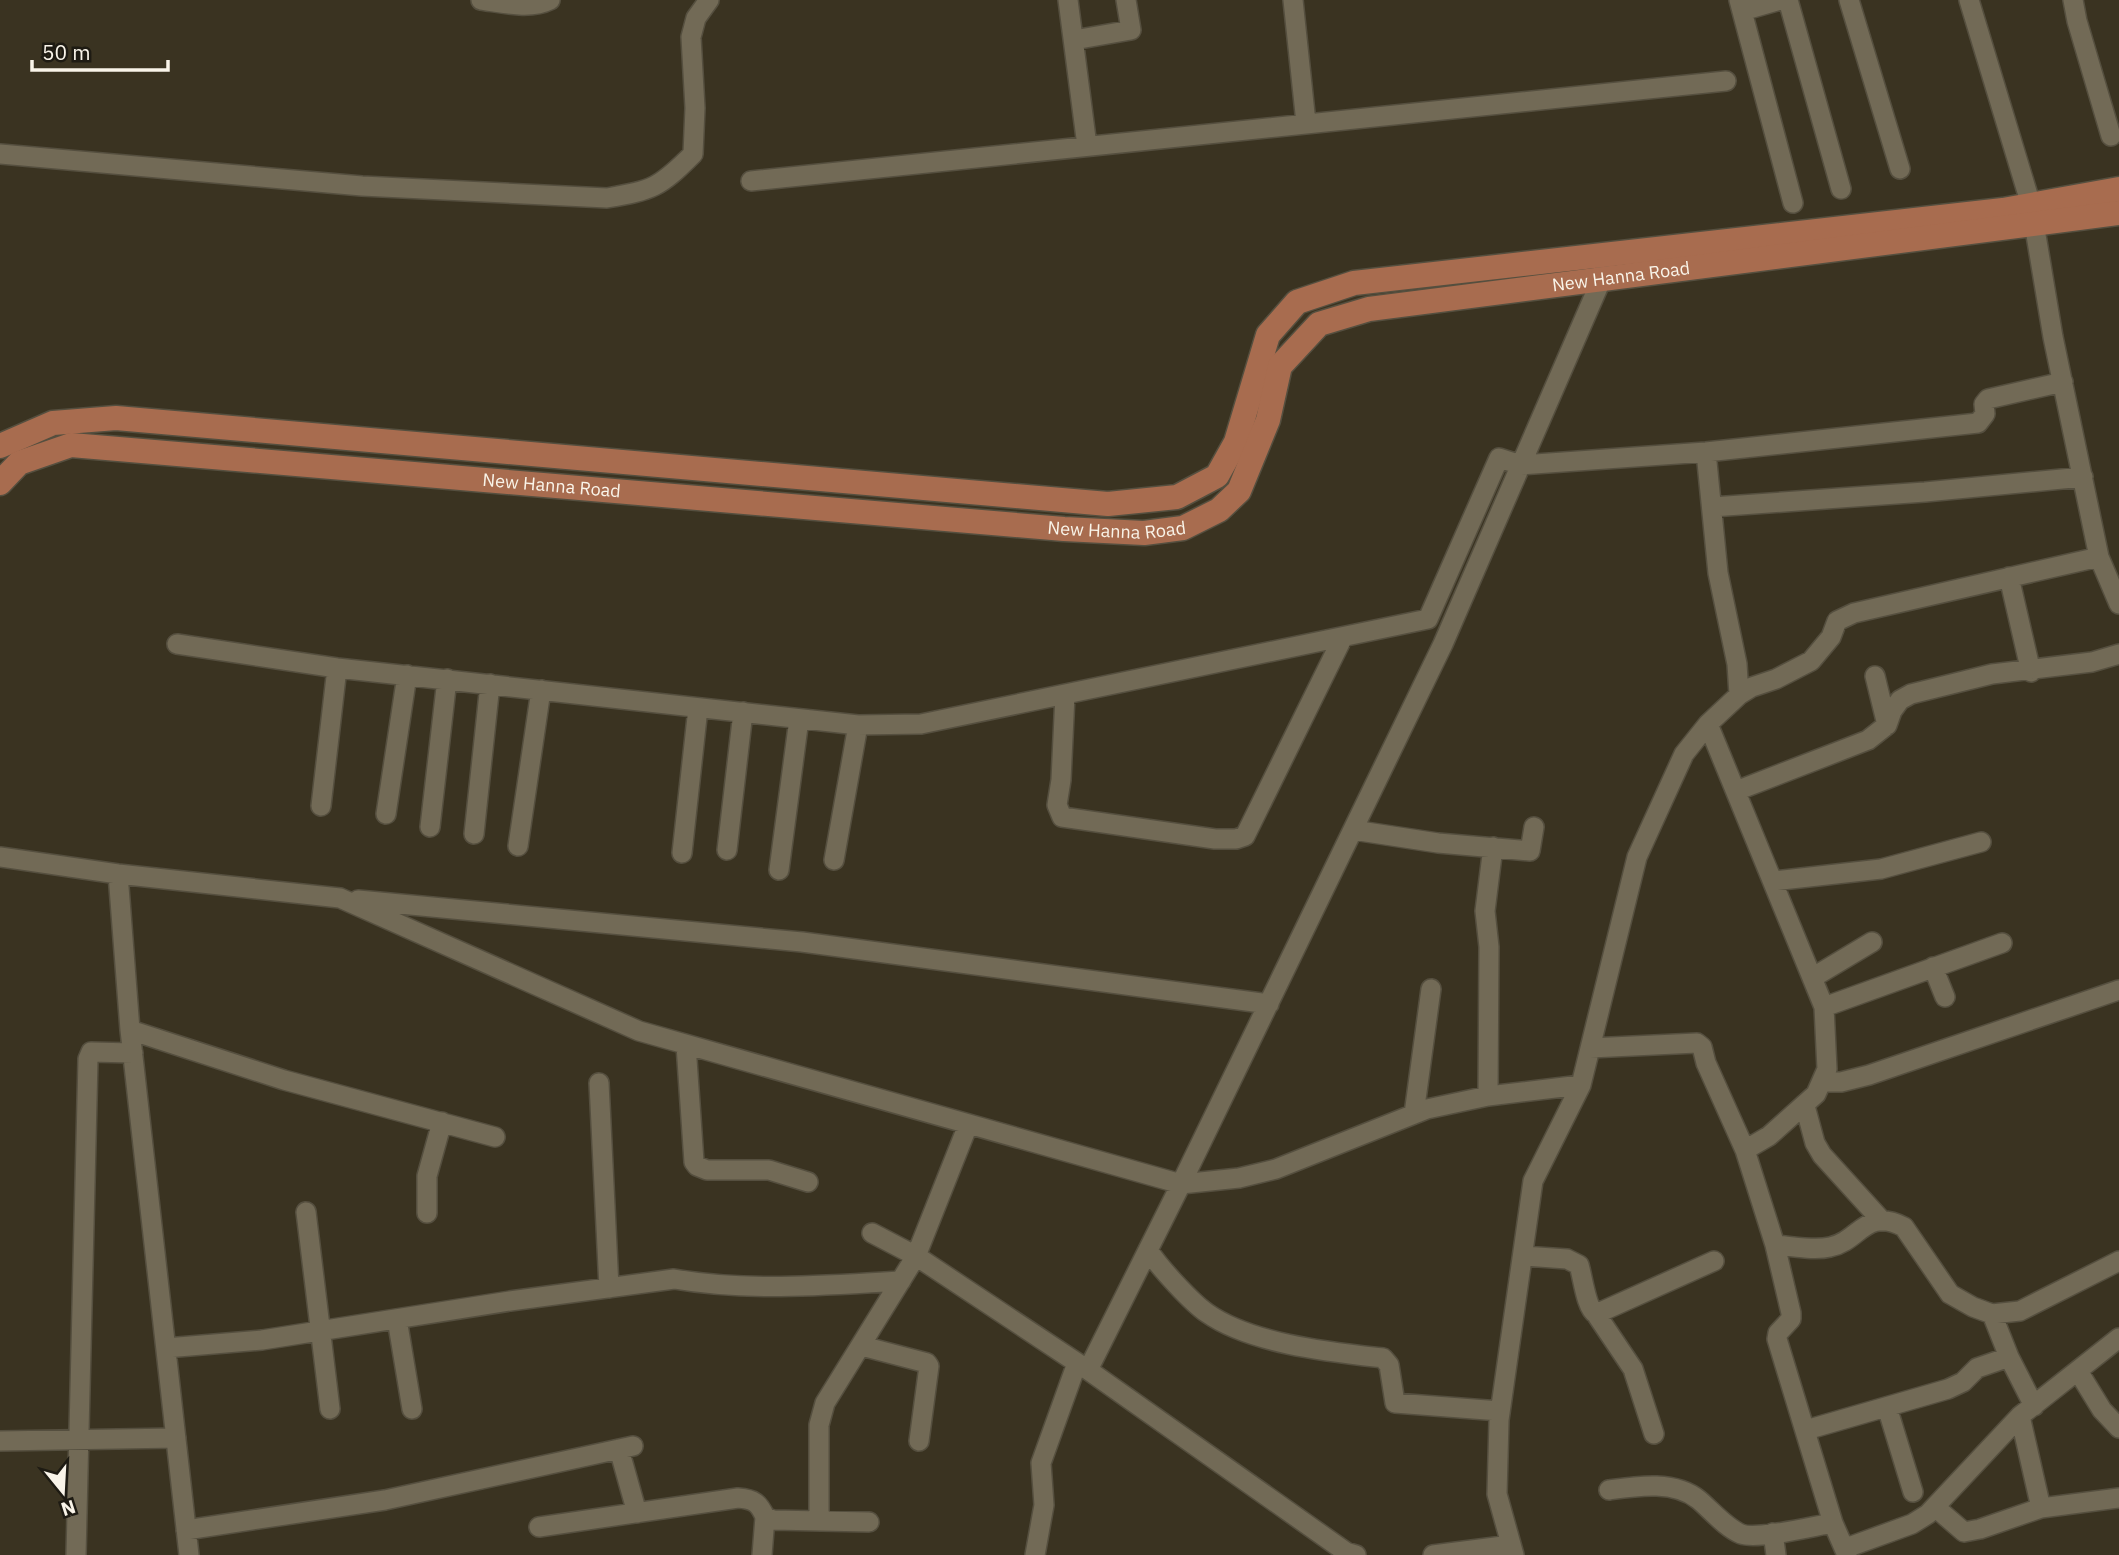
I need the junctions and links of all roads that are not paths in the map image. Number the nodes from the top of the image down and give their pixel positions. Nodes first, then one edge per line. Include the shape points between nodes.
1 (481, 0) edge
2 (550, 0) edge
3 (709, 0) edge
4 (1069, 0) edge
5 (1293, 0) edge
6 (1780, 0) edge
7 (1788, 0) edge
8 (1849, 0) edge
9 (1969, 0) edge
10 (2073, 0) edge
11 (1131, 1) edge
12 (1741, 5) edge
13 (695, 9) edge
14 (1074, 40) junction
15 (1726, 80) dead end
16 (1306, 123) junction
17 (2111, 136) dead end
18 (1087, 146) junction
19 (0, 154) edge
20 (1900, 169) dead end
21 (751, 181) dead end
22 (1840, 189) dead end
23 (2119, 189) edge
24 (1793, 203) dead end
25 (2119, 213) edge
26 (2033, 214) junction
27 (1611, 254) junction
28 (1603, 279) junction
29 (2063, 382) junction
30 (0, 446) edge
31 (1706, 452) junction
32 (1521, 465) junction
33 (2082, 477) junction
34 (0, 483) edge
35 (1712, 507) junction
36 (2099, 558) junction
37 (2009, 577) junction
38 (2119, 604) edge
39 (1343, 637) junction
40 (177, 644) dead end
41 (2119, 654) edge
42 (337, 668) junction
43 (2031, 671) junction
44 (407, 674) junction
45 (1875, 676) dead end
46 (447, 679) junction
47 (490, 684) junction
48 (541, 690) junction
49 (1065, 695) junction
50 (1739, 695) junction
51 (698, 708) junction
52 (743, 712) junction
53 (799, 719) junction
54 (1708, 724) junction
55 (1887, 724) junction
56 (858, 725) junction
57 (1736, 791) junction
58 (321, 806) dead end
59 (386, 814) dead end
60 (430, 827) dead end
61 (1534, 827) dead end
62 (1353, 830) junction
63 (474, 834) dead end
64 (1981, 842) dead end
65 (518, 846) dead end
66 (1493, 847) junction
67 (727, 850) dead end
68 (682, 853) dead end
69 (0, 857) edge
70 (834, 860) dead end
71 (779, 870) dead end
72 (118, 874) junction
73 (1773, 881) junction
74 (340, 898) junction
75 (1872, 942) dead end
76 (2002, 943) dead end
77 (1933, 967) junction
78 (1812, 978) junction
79 (1431, 989) dead end
80 (2119, 990) edge
81 (1945, 997) dead end
82 (1269, 1004) junction
83 (1824, 1007) junction
84 (130, 1030) junction
85 (686, 1045) junction
86 (1590, 1048) junction
87 (133, 1053) junction
88 (1822, 1082) junction
89 (599, 1083) dead end
90 (1581, 1086) junction
91 (1488, 1096) junction
92 (1805, 1105) junction
93 (1414, 1114) junction
94 (442, 1122) junction
95 (968, 1125) junction
96 (495, 1137) dead end
97 (1745, 1150) junction
98 (808, 1182) dead end
99 (1181, 1184) junction
100 (306, 1212) dead end
101 (427, 1213) dead end
102 (1882, 1222) junction
103 (872, 1233) dead end
104 (1775, 1245) junction
105 (1148, 1250) junction
106 (916, 1256) junction
107 (1523, 1256) junction
108 (1714, 1261) dead end
109 (2119, 1261) edge
110 (901, 1281) junction
111 (609, 1288) junction
112 (1596, 1314) junction
113 (1992, 1314) junction
114 (397, 1319) junction
115 (320, 1331) junction
116 (2119, 1338) edge
117 (862, 1346) junction
118 (166, 1348) junction
119 (2009, 1357) junction
120 (1082, 1367) junction
121 (2078, 1371) junction
122 (1887, 1407) junction
123 (330, 1409) dead end
124 (412, 1409) dead end
125 (1500, 1411) junction
126 (2027, 1411) junction
127 (2119, 1428) edge
128 (1806, 1430) junction
129 (1654, 1434) dead end
130 (176, 1438) junction
131 (78, 1440) junction
132 (0, 1441) edge
133 (919, 1441) dead end
134 (1609, 1490) dead end
135 (1913, 1492) dead end
136 (2119, 1498) edge
137 (1935, 1507) junction
138 (2041, 1508) junction
139 (637, 1513) junction
140 (765, 1517) junction
141 (819, 1521) junction
142 (869, 1522) dead end
143 (1833, 1523) junction
144 (539, 1527) dead end
145 (186, 1530) junction
146 (1773, 1533) junction
147 (1512, 1550) edge
148 (1847, 1551) edge
149 (76, 1555) edge
150 (189, 1555) edge
151 (762, 1555) edge
152 (1035, 1555) edge
153 (1356, 1555) edge
154 (1433, 1555) edge
155 (1776, 1555) edge

1 - 2 street via 518,5
3 - 13 street
4 - 14 street
5 - 16 street
6 - 12 street
7 - 22 street
8 - 20 street
9 - 26 street
10 - 17 street
11 - 14 street via 1131,30
12 - 24 street
13 - 19 street via 691,37 693,154 666,181 644,191 607,198 362,186
14 - 18 street
15 - 16 street
16 - 18 street
18 - 21 street
23 - 26 main road, New Hanna Road
25 - 26 main road, New Hanna Road
26 - 27 main road, New Hanna Road
26 - 28 main road, New Hanna Road
26 - 29 street
27 - 28 street
27 - 30 main road, New Hanna Road via 1354,283 1297,302 1268,335 1236,442 1217,476 1177,496 1108,504 116,418 53,423
28 - 32 street
28 - 34 main road, New Hanna Road via 1368,309 1319,324 1280,366 1268,420 1239,491 1219,510 1184,528 1144,533 1064,529 71,445 19,463
29 - 31 street via 1988,399 1978,423
29 - 33 street
31 - 32 street
31 - 35 street
32 - 39 street via 1499,458 1428,619
32 - 62 street via 1443,644
33 - 35 street
33 - 36 street
35 - 50 street
36 - 37 street
36 - 38 street
37 - 43 street
37 - 50 street via 1854,612 1837,621 1811,661
39 - 49 street
39 - 49 street via 1245,836 1236,839 1062,817 1057,805
40 - 42 street
41 - 43 street
42 - 44 street
42 - 58 street
43 - 55 street via 1992,674 1911,694 1900,700
44 - 46 street
44 - 59 street
45 - 55 street
46 - 47 street
46 - 60 street
47 - 48 street
47 - 63 street
48 - 51 street
48 - 65 street
49 - 56 street via 921,724
50 - 54 street
51 - 52 street
51 - 68 street
52 - 53 street
52 - 67 street
53 - 56 street
53 - 71 street
54 - 57 street
54 - 86 street via 1684,754 1637,857
55 - 57 street via 1868,740
56 - 70 street
57 - 73 street
61 - 66 street via 1530,851
62 - 66 street
62 - 82 street
64 - 73 street via 1881,869
66 - 91 street via 1485,911
69 - 72 street
72 - 74 street
72 - 84 street
73 - 78 street
74 - 82 street via 802,942
74 - 85 street via 639,1031
75 - 78 street
76 - 77 street
77 - 81 street
77 - 83 street
78 - 83 street
79 - 93 street
80 - 88 street via 1869,1075
82 - 99 street
83 - 88 street via 1827,1069
84 - 87 street
84 - 94 street via 284,1080
85 - 95 street
85 - 98 street via 697,1166 769,1170
86 - 90 street
86 - 97 street via 1697,1043
87 - 118 street
87 - 131 street via 91,1052 88,1059
88 - 92 street
89 - 111 street
90 - 91 street
90 - 107 street via 1533,1181
91 - 93 street
92 - 97 street
92 - 102 street via 1822,1155
93 - 99 street via 1276,1169
94 - 96 street
94 - 101 street via 427,1176
95 - 99 street
95 - 106 street
97 - 104 street
99 - 105 street
100 - 115 street
102 - 104 street via 1871,1222 1828,1248
102 - 113 street via 1894,1221 1904,1227 1950,1294
103 - 106 street
104 - 128 street via 1791,1313 1777,1339
105 - 120 street
105 - 125 street via 1205,1312 1232,1327 1316,1349 1383,1358 1389,1365 1395,1403
106 - 110 street
106 - 120 street
107 - 112 street via 1567,1259 1579,1265 1590,1311
107 - 125 street
108 - 112 street
109 - 113 street via 2020,1311
110 - 111 street via 783,1288 674,1279
110 - 117 street
111 - 114 street
112 - 129 street via 1633,1369
113 - 119 street
114 - 115 street
114 - 124 street
115 - 118 street
115 - 123 street
116 - 121 street
117 - 133 street via 929,1366
117 - 141 street via 825,1403 819,1424
118 - 130 street
119 - 122 street via 1977,1368 1964,1382 1948,1389
119 - 126 street
120 - 152 street via 1041,1463 1044,1505
120 - 153 street
121 - 126 street
121 - 127 street
122 - 128 street
122 - 135 street
125 - 147 street via 1497,1494
126 - 137 street
126 - 138 street
128 - 143 street
130 - 131 street
130 - 145 street
131 - 132 street
131 - 149 street
134 - 146 street via 1647,1485 1671,1489 1695,1497 1742,1534
136 - 138 street
137 - 138 street via 1964,1532
137 - 148 street via 1912,1524
139 - 140 street via 738,1498 759,1504
139 - 144 street
139 - 145 street via 626,1447 385,1500
140 - 141 street
140 - 151 street
141 - 142 street
143 - 146 street
143 - 148 street
145 - 150 street
146 - 155 street
147 - 154 street

